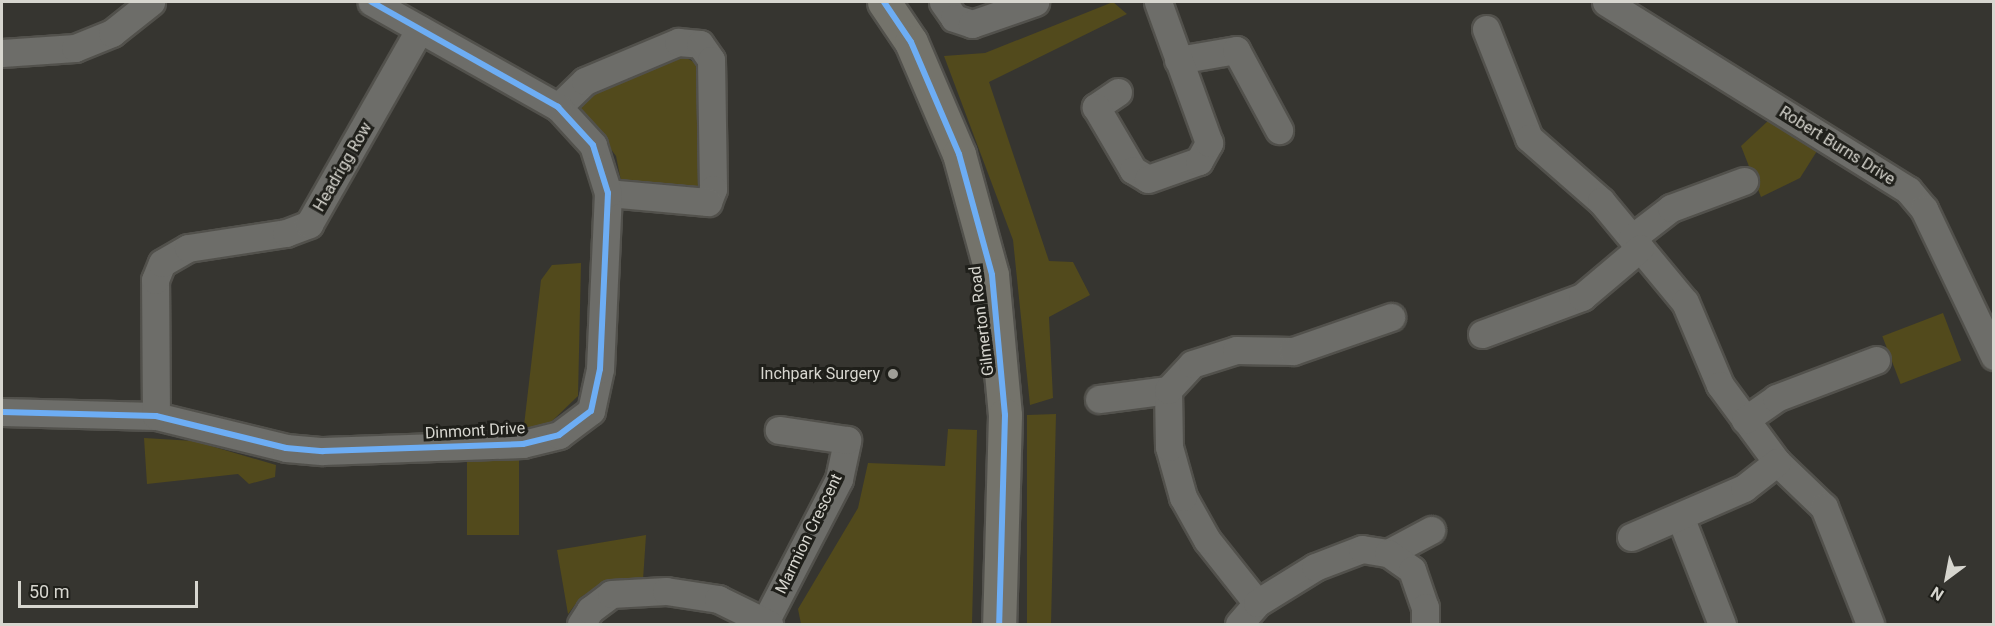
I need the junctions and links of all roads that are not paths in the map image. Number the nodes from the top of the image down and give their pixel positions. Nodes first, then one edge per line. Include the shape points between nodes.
1 (151, 2) edge
2 (372, 2) edge
3 (884, 2) edge
4 (943, 2) edge
5 (1035, 2) edge
6 (1158, 2) edge
7 (1606, 2) edge
8 (420, 29) junction
9 (1486, 29) dead end
10 (2, 54) edge
11 (1178, 60) junction
12 (1118, 92) dead end
13 (558, 107) junction
14 (1279, 130) dead end
15 (1744, 181) dead end
16 (608, 193) junction
17 (1636, 243) junction
18 (1391, 317) dead end
19 (1482, 334) dead end
20 (1994, 356) edge
21 (1876, 360) dead end
22 (1168, 390) junction
23 (1099, 399) dead end
24 (2, 411) edge
25 (156, 416) junction
26 (1745, 420) junction
27 (779, 430) dead end
28 (1777, 462) junction
29 (1681, 519) junction
30 (1431, 530) dead end
31 (1631, 537) dead end
32 (1388, 553) junction
33 (1257, 603) junction
34 (767, 623) edge
35 (581, 624) edge
36 (999, 624) edge
37 (1239, 624) edge
38 (1425, 624) edge
39 (1722, 624) edge
40 (1870, 624) edge

1 - 10 street via 112,33 75,48
2 - 8 street, Dinmont Drive
3 - 36 main road, Gilmerton Road via 911,42 959,154 992,275 1005,415
4 - 5 street via 954,18 972,24
6 - 11 street
7 - 20 street, Robert Burns Drive via 1908,190 1924,209
8 - 13 street, Dinmont Drive
8 - 25 street, Headrigg Row via 309,224 286,233 188,248 162,263 155,280
9 - 17 street via 1529,138 1601,201
11 - 12 street via 1209,143 1199,161 1148,179 1132,170 1096,108
11 - 14 street via 1236,50
13 - 16 street, Dinmont Drive via 593,145
13 - 16 street via 585,81 678,42 700,44 711,60 713,189 708,202
15 - 17 street via 1671,208
16 - 25 street, Dinmont Drive via 600,369 591,411 559,435 523,444 323,451 286,448
17 - 19 street via 1581,297
17 - 26 street via 1685,302 1720,385
18 - 22 street via 1293,351 1236,350 1203,360
21 - 26 street via 1776,398
22 - 23 street
22 - 33 street via 1169,447 1183,498 1207,540
24 - 25 street, Dinmont Drive
26 - 28 street
27 - 34 street, Marmion Crescent via 847,440 839,479
28 - 29 street via 1744,488
28 - 40 street via 1824,507
29 - 31 street
29 - 39 street
30 - 32 street
32 - 33 street via 1362,549 1324,564
32 - 38 street via 1412,570 1425,607
33 - 37 street
34 - 35 street, Marmion Crescent via 718,599 666,591 611,594 590,610

